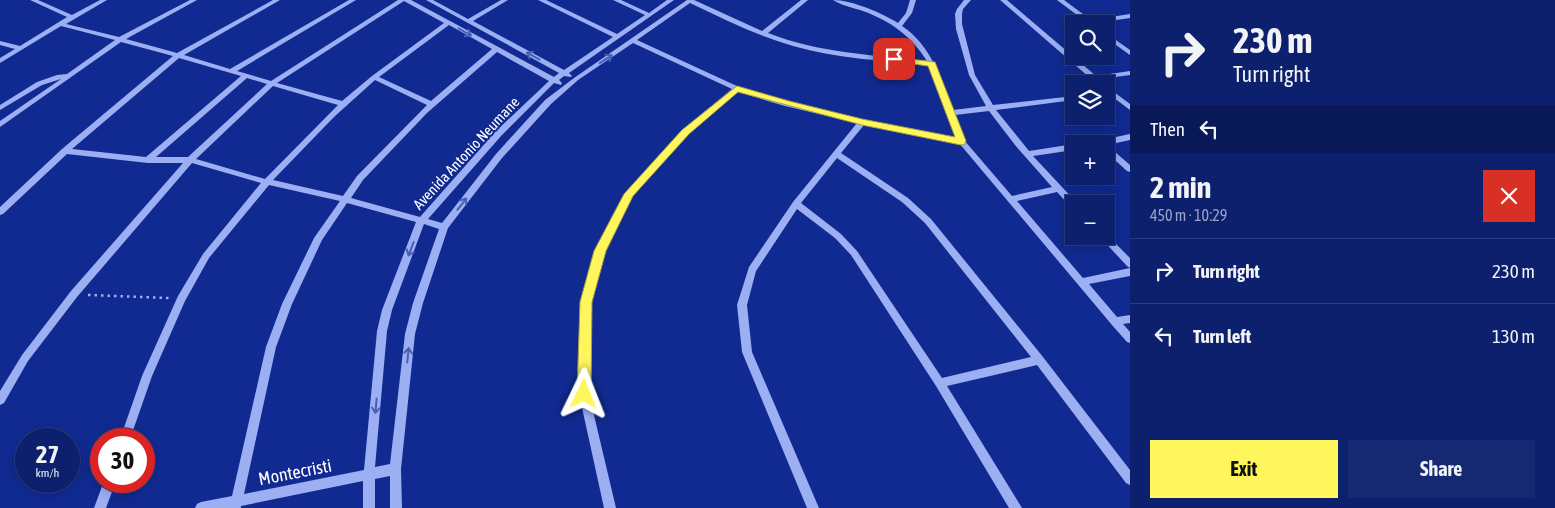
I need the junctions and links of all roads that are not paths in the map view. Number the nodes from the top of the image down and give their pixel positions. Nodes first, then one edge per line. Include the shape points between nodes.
1 (33, 0) edge
2 (104, 0) edge
3 (194, 0) edge
4 (276, 0) edge
5 (353, 0) edge
6 (402, 0) edge
7 (407, 0) edge
8 (429, 0) edge
9 (506, 0) edge
10 (541, 0) edge
11 (616, 0) edge
12 (671, 0) edge
13 (805, 0) edge
14 (836, 0) edge
15 (913, 0) edge
16 (968, 0) edge
17 (1003, 0) edge
18 (1060, 0) edge
19 (690, 1) edge
20 (649, 15) junction
21 (1081, 15) edge
22 (1130, 16) edge
23 (72, 17) junction
24 (1115, 19) edge
25 (469, 21) junction
26 (448, 23) junction
27 (60, 24) junction
28 (899, 25) junction
29 (763, 34) junction
30 (618, 37) junction
31 (121, 39) junction
32 (634, 41) junction
33 (1115, 41) edge
34 (0, 43) edge
35 (19, 48) junction
36 (496, 49) junction
37 (1130, 53) edge
38 (180, 55) junction
39 (0, 61) edge
40 (932, 64) junction
41 (233, 70) junction
42 (564, 73) junction
43 (1130, 73) edge
44 (68, 75) junction
45 (247, 75) junction
46 (1091, 75) edge
47 (1115, 75) edge
48 (374, 77) junction
49 (576, 79) junction
50 (554, 80) junction
51 (272, 84) junction
52 (566, 87) junction
53 (737, 89) junction
54 (1115, 98) edge
55 (1065, 99) edge
56 (343, 104) junction
57 (432, 104) junction
58 (991, 107) junction
59 (0, 108) edge
60 (1130, 108) edge
61 (950, 114) junction
62 (0, 116) edge
63 (10, 117) junction
64 (862, 122) junction
65 (0, 125) edge
66 (1130, 137) edge
67 (961, 141) junction
68 (1115, 141) edge
69 (1065, 148) edge
70 (66, 151) junction
71 (836, 154) junction
72 (1028, 154) junction
73 (1115, 156) edge
74 (148, 160) junction
75 (190, 160) junction
76 (1130, 168) edge
77 (267, 182) junction
78 (1059, 190) junction
79 (1065, 196) edge
80 (345, 199) junction
81 (1010, 199) junction
82 (796, 204) junction
83 (0, 212) edge
84 (422, 221) junction
85 (444, 227) junction
86 (1112, 245) edge
87 (1130, 264) edge
88 (1130, 272) edge
89 (1081, 282) junction
90 (1130, 319) edge
91 (1115, 322) junction
92 (1130, 339) edge
93 (1039, 360) junction
94 (940, 383) junction
95 (0, 400) edge
96 (129, 428) edge
97 (395, 469) junction
98 (369, 475) junction
99 (1130, 479) edge
100 (106, 493) edge
101 (235, 505) edge
102 (100, 508) edge
103 (201, 508) edge
104 (369, 508) edge
105 (396, 508) edge
106 (610, 508) edge
107 (813, 508) edge
108 (1016, 508) edge

1 - 23 street
2 - 23 street
3 - 31 street
4 - 38 street
5 - 41 street
6 - 51 street
7 - 26 street
8 - 25 street
9 - 25 street
10 - 30 street
11 - 20 street
12 - 20 street, Avenida Antonio Neumane
13 - 29 street
14 - 28 street
15 - 28 street via 909,13
16 - 58 street via 958,11 957,21 972,74
17 - 46 street
18 - 21 street
19 - 29 street
19 - 32 street, Avenida Antonio Neumane
20 - 30 street, Avenida Antonio Neumane
22 - 24 street
23 - 27 street
42 -> 25 street
26 -> 36 street
26 - 48 street
27 - 31 street
27 - 35 street
28 - 40 street via 919,43
29 - 40 street via 820,50
30 - 42 street, Avenida Antonio Neumane
31 - 38 street
31 - 44 street
49 -> 32 street, Avenida Antonio Neumane
32 - 53 street
33 - 37 street
34 - 35 street
35 - 39 street
36 - 50 street
36 - 57 street
38 - 41 street
38 - 70 street
40 - 61 street
41 - 45 street
42 - 49 street
42 - 50 street, Avenida Antonio Neumane
43 - 47 street
44 - 59 street via 39,83
44 - 63 street
45 - 51 street
45 - 74 street
48 - 56 street
48 - 57 street
49 - 52 street, Avenida Antonio Neumane
50 - 52 street
50 - 84 street, Avenida Antonio Neumane via 500,133
51 - 56 street
51 - 75 street
85 -> 52 street, Avenida Antonio Neumane via 499,156
53 - 64 street
53 - 106 street via 685,132 629,194 600,251 586,302 584,394
54 - 60 street
55 - 58 street
56 - 77 street
57 - 80 street via 360,178
58 - 61 street
58 - 72 street
61 - 67 street
62 - 63 street
63 - 65 street
64 - 67 street
64 - 71 street
66 - 68 street
67 - 81 street
69 - 72 street
70 - 74 street
70 - 83 street
71 - 82 street
71 - 93 street via 905,200 928,222
72 - 78 street
73 - 76 street
74 - 75 street
75 - 77 street
75 - 95 street via 74,294 25,358
77 - 80 street
77 - 96 street via 206,256 180,299
78 - 79 street
78 - 81 street
80 - 84 street
80 - 101 street via 318,238 271,347
81 - 89 street
82 - 94 street via 838,236 854,253
82 - 107 street via 752,270 742,306 747,352
84 - 85 street
84 -> 98 street, Avenida Antonio Neumane via 382,331
97 -> 85 street, Avenida Antonio Neumane via 410,334
86 - 87 street
88 - 89 street
89 - 91 street
90 - 91 street
91 - 92 street
93 - 94 street
93 - 99 street
94 - 108 street
97 - 98 street, Montecristi
97 - 105 street, Avenida Antonio Neumane
98 - 101 street, Montecristi
98 - 104 street, Avenida Antonio Neumane
100 - 102 street
101 - 103 street, Montecristi

